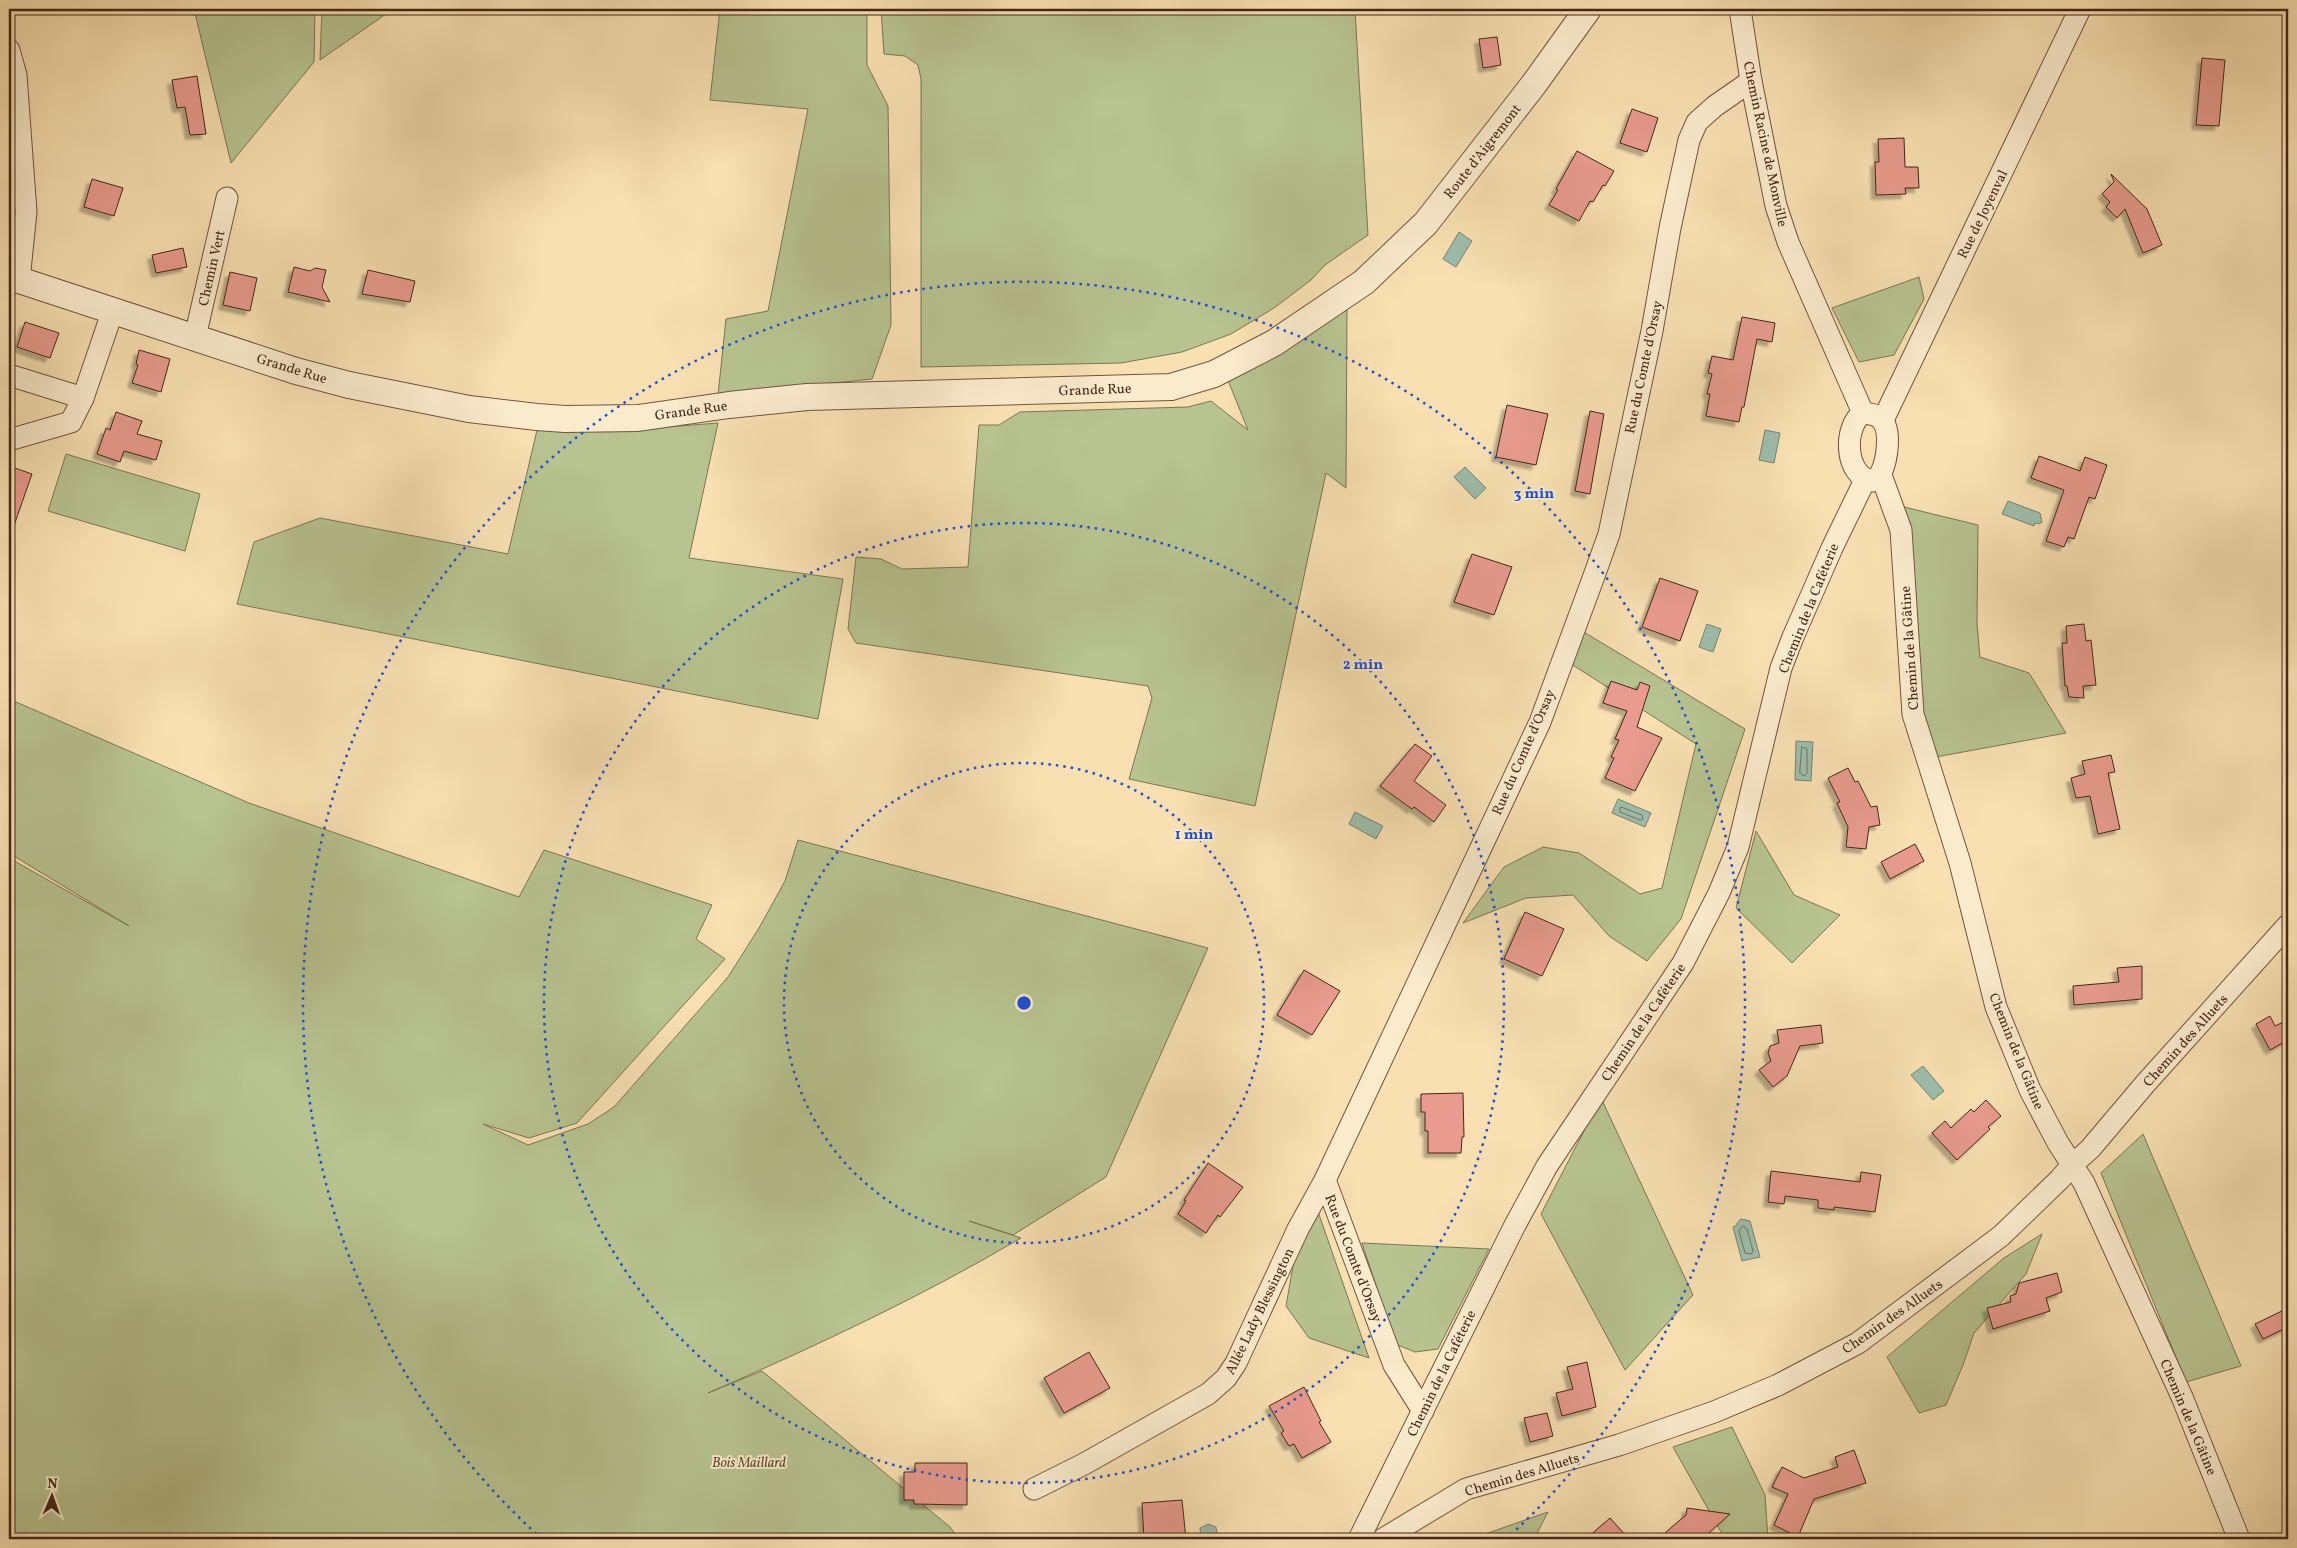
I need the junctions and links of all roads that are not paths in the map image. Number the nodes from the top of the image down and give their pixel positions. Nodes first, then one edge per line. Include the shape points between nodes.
1 (1588, 9) edge
2 (1740, 9) edge
3 (2080, 9) edge
4 (9, 50) edge
5 (1751, 81) junction
6 (227, 198) dead end
7 (14, 280) edge
8 (1364, 282) joint
9 (113, 310) junction
10 (195, 337) junction
11 (9, 375) edge
12 (83, 398) junction
13 (1863, 413) junction
14 (1883, 420) junction
15 (9, 440) edge
16 (1873, 477) junction
17 (2288, 925) edge
18 (2073, 1164) junction
19 (1324, 1180) junction
20 (1423, 1411) junction
21 (1034, 1489) dead end
22 (1359, 1539) edge
23 (1383, 1539) edge
24 (2239, 1539) edge

1 - 8 street, Route d’Aigremont via 1426,223
2 - 5 street, Chemin Racine de Monville
3 - 14 street, Rue de Joyenval
4 - 7 street via 16,75 26,212
5 - 13 street, Chemin Racine de Monville via 1776,206 1788,242
5 - 19 street, Rue du Comte d'Orsay via 1697,122 1689,140 1609,534 1540,722
6 - 10 street, Chemin Vert
7 - 9 street, Grande Rue
8 - 10 street, Grande Rue via 1274,343 1214,374 1170,387 807,397 638,418 537,417 402,397 296,370
9 - 10 street, Grande Rue
9 - 12 street
11 - 12 street
12 - 15 street via 71,422
13 - 14 street
13 - 16 street via 1858,416 1853,429 1850,462 1857,474
14 - 16 street, Chemin de la Caféterie via 1887,441 1885,460
16 - 18 street, Chemin de la Gâtine via 1900,530 1913,714 1960,863 1996,1006 2030,1090
16 - 20 street, Chemin de la Caféterie via 1804,610 1781,668 1738,848 1719,893 1683,963 1547,1166
17 - 18 street, Chemin des Alluets via 2090,1150
18 - 23 street, Chemin des Alluets via 2002,1236 1858,1343 1778,1385 1714,1412 1619,1445 1466,1490
18 - 24 street, Chemin de la Gâtine via 2182,1397
19 - 20 street, Rue du Comte d'Orsay via 1394,1365
19 - 21 street, Allée Lady Blessington via 1226,1378 1199,1399
20 - 22 street, Chemin de la Caféterie

